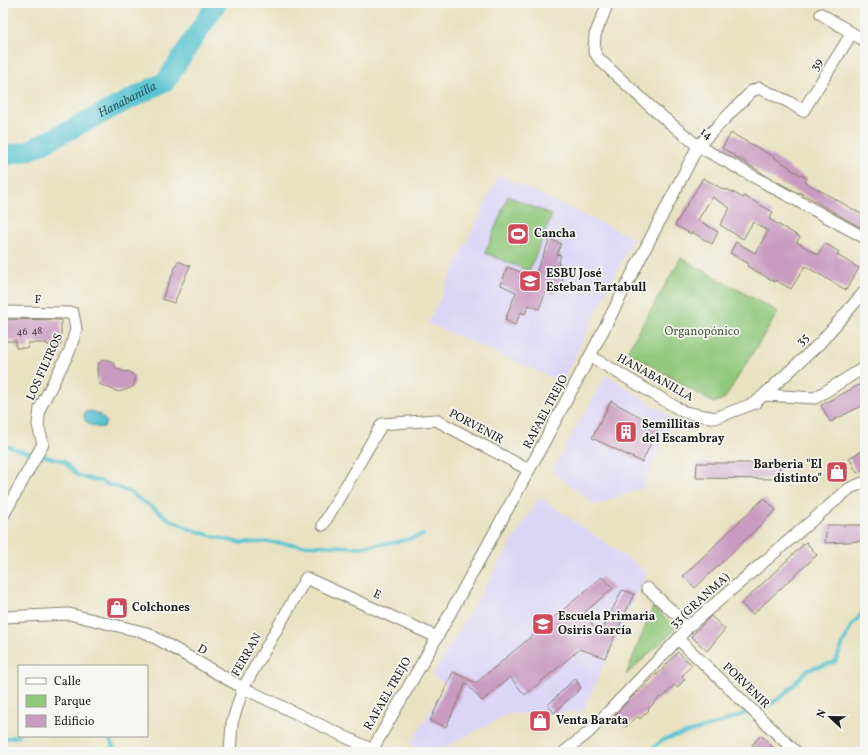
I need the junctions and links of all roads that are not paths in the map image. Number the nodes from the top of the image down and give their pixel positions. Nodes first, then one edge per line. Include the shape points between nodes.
1 (608, 3) edge
2 (821, 14) dead end
3 (852, 33) junction
4 (865, 41) edge
5 (752, 91) joint
6 (698, 146) junction
7 (865, 238) edge
8 (865, 291) edge
9 (3, 312) edge
10 (73, 313) joint
11 (590, 356) junction
12 (865, 367) edge
13 (765, 395) junction
14 (755, 404) joint
15 (530, 470) junction
16 (865, 482) edge
17 (3, 516) edge
18 (323, 525) dead end
19 (306, 578) joint
20 (647, 588) dead end
21 (3, 617) edge
22 (689, 626) junction
23 (437, 637) junction
24 (678, 639) junction
25 (243, 688) junction
26 (373, 751) edge
27 (230, 752) edge
28 (564, 752) edge
29 (794, 752) edge

1 - 6 street, 14 via 595,35 594,51 600,60
2 - 3 street
3 - 4 street
3 - 5 street, 39 via 803,111 759,88
5 - 6 street, RAFAEL TREJO
6 - 7 street, 14
6 - 11 street, RAFAEL TREJO
8 - 13 street, 35 via 819,344
9 - 10 street, F
10 - 17 street, LOS FILTROS via 76,330 70,350 40,408 38,425 43,444
11 - 14 street, HANABANILLA via 684,412 715,418
11 - 15 street, RAFAEL TREJO
12 - 13 street via 815,398
13 - 14 street, 35
15 - 18 street, PORVENIR via 436,420 382,424
15 - 23 street, RAFAEL TREJO
16 - 22 street, 33 (GRANMA) via 850,488
19 - 23 street, E
19 - 25 street, FERRAN
20 - 22 street
21 - 25 street, D via 69,614 147,634
22 - 24 street, 33 (GRANMA)
23 - 26 street, RAFAEL TREJO
24 - 28 street, 33 (GRANMA) via 589,732
24 - 29 street, PORVENIR
25 - 26 street, D
25 - 27 street, FERRAN via 232,722

